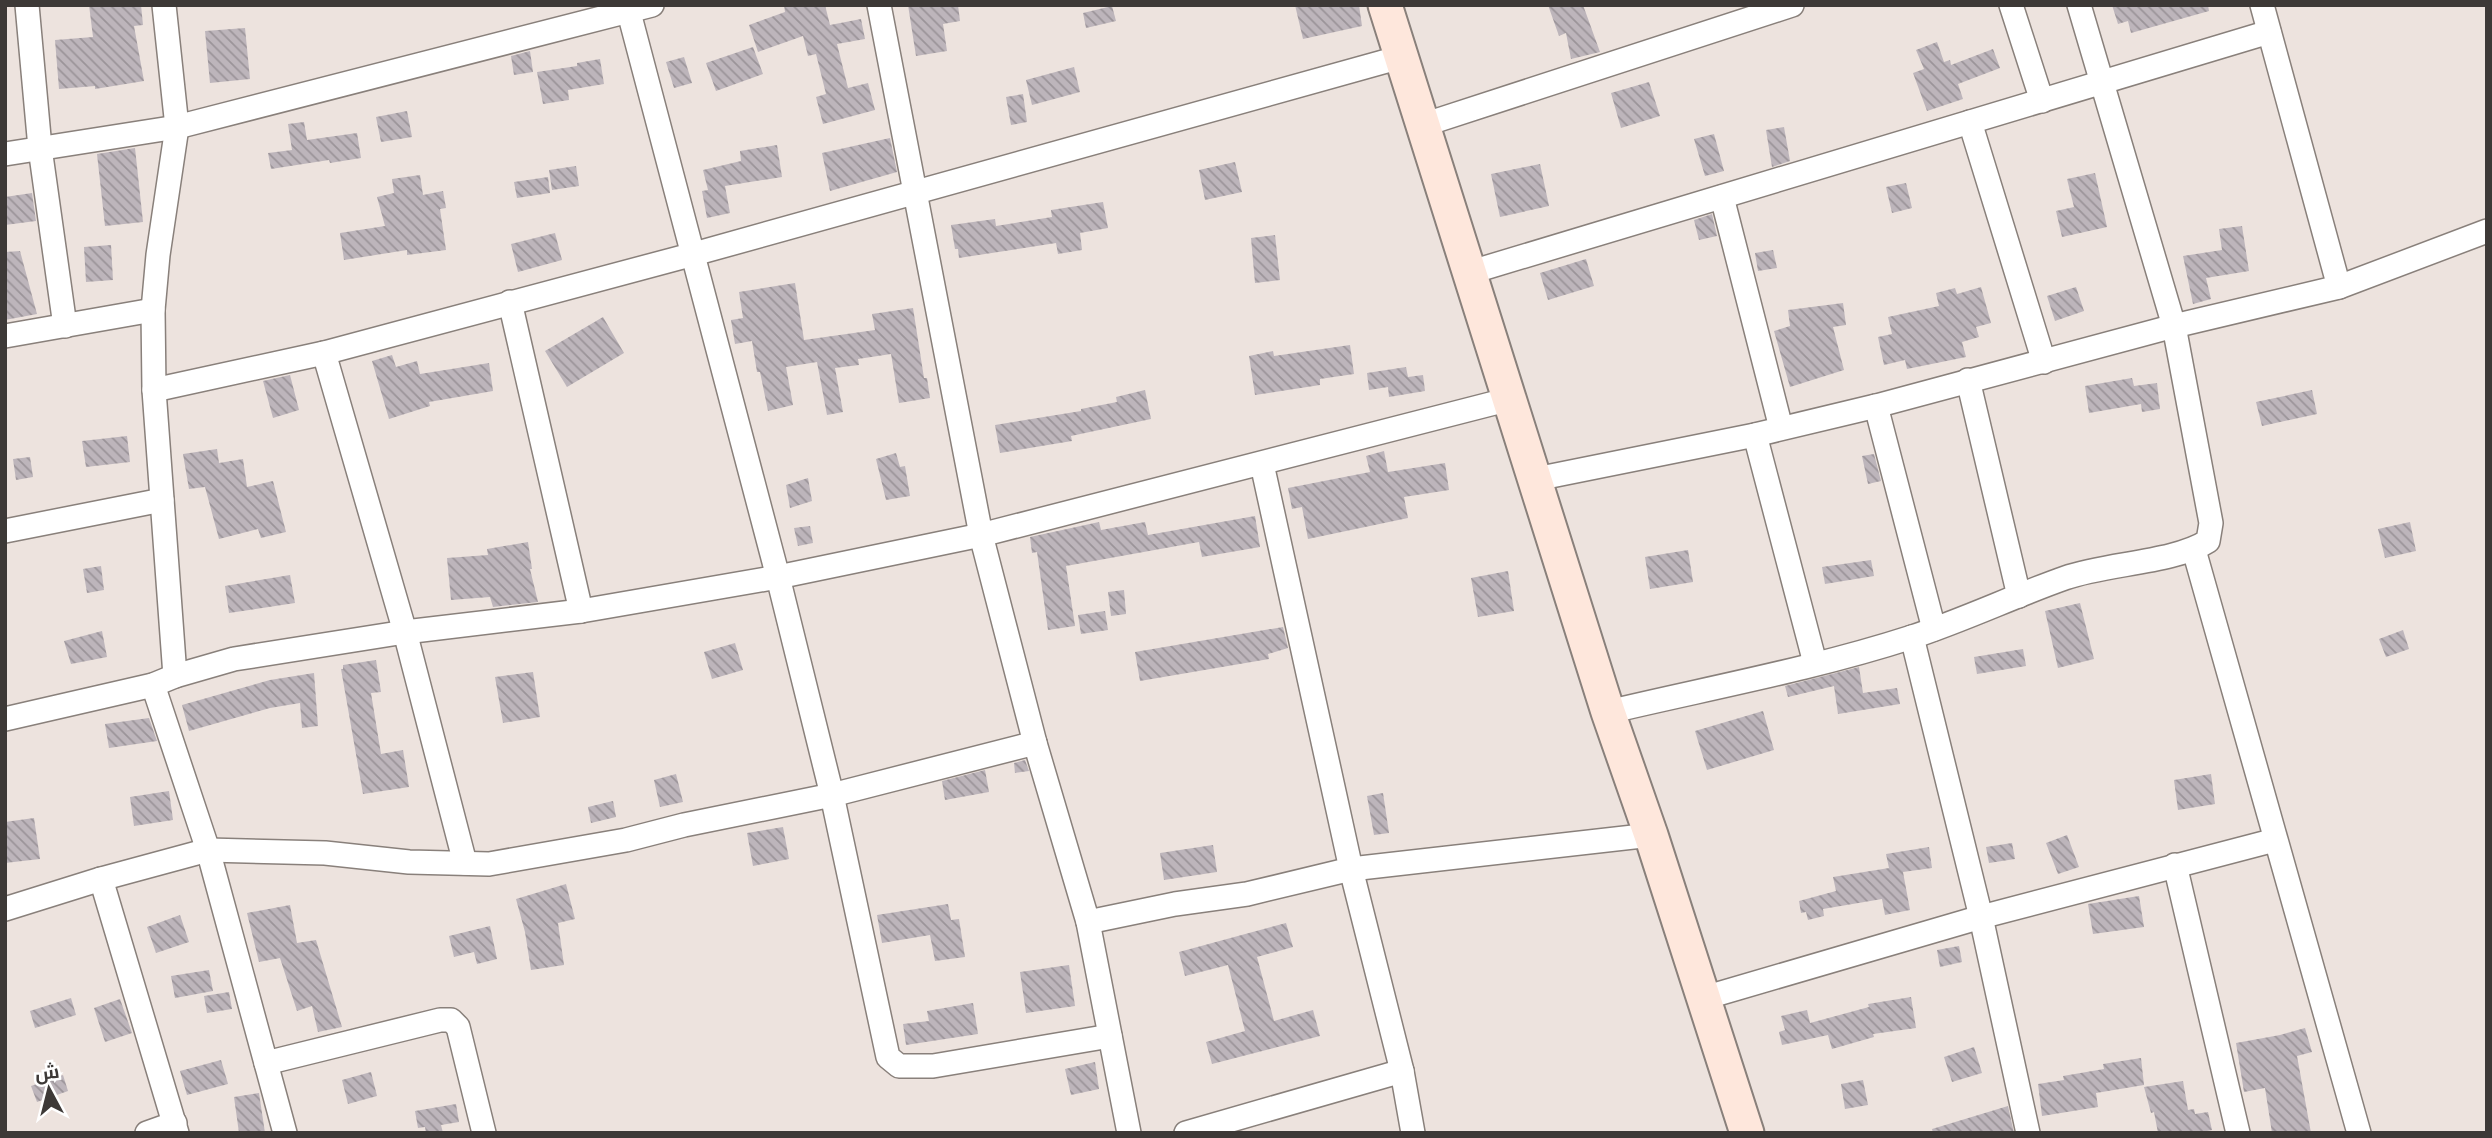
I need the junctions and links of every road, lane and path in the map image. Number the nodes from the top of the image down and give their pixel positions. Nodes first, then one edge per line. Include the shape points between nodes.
1 (27, 5) edge
2 (164, 5) edge
3 (652, 5) edge
4 (878, 5) edge
5 (1385, 5) edge
6 (1792, 5) edge
7 (2011, 5) edge
8 (2079, 5) edge
9 (2262, 5) edge
10 (628, 9) edge
11 (2269, 32) junction
12 (1401, 57) junction
13 (2102, 82) junction
14 (2042, 101) junction
15 (1970, 122) junction
16 (1423, 125) junction
17 (177, 127) junction
18 (40, 148) junction
19 (5, 154) edge
20 (915, 192) junction
21 (1722, 197) junction
22 (2487, 231) edge
23 (694, 254) junction
24 (1468, 273) junction
25 (2339, 287) junction
26 (510, 302) junction
27 (153, 310) junction
28 (65, 326) junction
29 (2174, 327) junction
30 (5, 336) edge
31 (324, 353) junction
32 (2044, 362) junction
33 (1968, 380) junction
34 (154, 390) junction
35 (1510, 399) junction
36 (1876, 406) junction
37 (1781, 428) junction
38 (1755, 435) junction
39 (1262, 464) junction
40 (1536, 479) junction
41 (162, 500) junction
42 (5, 531) edge
43 (981, 535) junction
44 (2194, 550) junction
45 (778, 577) junction
46 (2019, 596) junction
47 (581, 611) junction
48 (1934, 629) junction
49 (405, 632) junction
50 (1912, 637) junction
51 (1815, 663) junction
52 (175, 676) junction
53 (153, 685) junction
54 (1608, 712) junction
55 (5, 719) edge
56 (1035, 743) junction
57 (832, 795) junction
58 (1651, 835) junction
59 (2275, 840) junction
60 (208, 850) junction
61 (465, 863) junction
62 (2175, 865) junction
63 (1351, 869) junction
64 (101, 879) junction
65 (5, 909) edge
66 (1981, 917) junction
67 (1088, 922) junction
68 (1704, 998) junction
69 (1110, 1036) junction
70 (267, 1063) junction
71 (1402, 1071) junction
72 (176, 1128) edge
73 (147, 1133) edge
74 (285, 1133) edge
75 (484, 1133) edge
76 (1129, 1133) edge
77 (1186, 1133) edge
78 (1413, 1133) edge
79 (1746, 1133) edge
80 (2028, 1133) edge
81 (2238, 1133) edge
82 (2359, 1133) edge

1 - 18 street
2 - 17 street
3 - 10 street
4 - 20 street
5 - 12 main road
6 - 16 street
7 - 14 street
8 - 13 street
9 - 11 street
10 - 17 street
10 - 23 street
11 - 13 street
11 - 25 street
12 - 16 main road
12 - 20 street
13 - 14 street
13 - 29 street
14 - 15 street
15 - 21 street
15 - 32 street
16 - 24 main road
17 - 18 street
17 - 27 street
18 - 19 street
18 - 28 street
20 - 23 street
20 - 43 street
21 - 24 street
21 - 37 street
22 - 25 street
23 - 26 street
23 - 45 street
24 - 35 main road
25 - 29 street
26 - 31 street
26 - 47 street
27 - 28 street
27 - 34 street
28 - 30 street
29 - 32 street
29 - 44 street via 2211,523 2208,541
31 - 34 street
31 - 49 street
32 - 33 street
33 - 36 street
33 - 46 street
34 - 41 street
35 - 39 street
35 - 40 main road
36 - 37 street
36 - 48 street
37 - 38 street
38 - 40 street
38 - 51 street
39 - 43 street
39 - 63 street
40 - 54 main road
41 - 42 street
41 - 52 street
43 - 45 street
43 - 56 street
44 - 46 street via 2099,568
44 - 59 street
45 - 47 street
45 - 57 street
46 - 48 street
47 - 49 street
48 - 50 street
49 - 52 street via 234,659
49 - 61 street
50 - 51 street
50 - 66 street
51 - 54 street
52 - 53 street
53 - 55 street
53 - 60 street
54 - 58 main road
56 - 57 street
56 - 67 street
57 - 61 street via 626,840 489,864
57 - 69 street via 888,1057 899,1066 933,1066
58 - 63 street
58 - 68 main road
59 - 62 street
59 - 82 street
60 - 61 street
60 - 64 street
60 - 70 street
62 - 66 street
62 - 81 street
63 - 67 street via 1247,894
63 - 71 street
64 - 65 street
64 - 72 street
66 - 68 street
66 - 80 street
67 - 69 street
68 - 79 main road
69 - 76 street
70 - 74 street
70 - 75 street via 451,1020 458,1027
71 - 77 street
71 - 78 street
72 - 73 street

